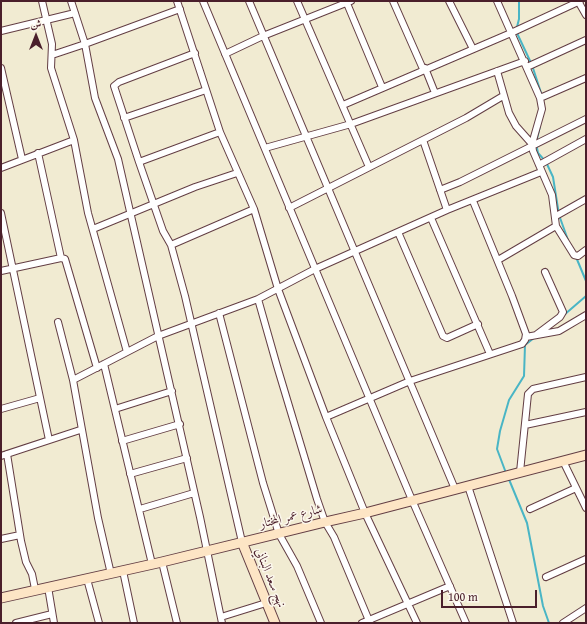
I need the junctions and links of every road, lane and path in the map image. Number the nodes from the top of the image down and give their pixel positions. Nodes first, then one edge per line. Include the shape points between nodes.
1 (42, 1) edge
2 (71, 1) edge
3 (177, 1) edge
4 (203, 1) edge
5 (249, 1) edge
6 (297, 1) edge
7 (393, 1) edge
8 (449, 1) edge
9 (497, 1) edge
10 (579, 1) edge
11 (348, 2) edge
12 (180, 9) junction
13 (75, 13) junction
14 (586, 15) edge
15 (47, 20) junction
16 (305, 20) junction
17 (1, 32) edge
18 (511, 33) junction
19 (263, 36) junction
20 (586, 40) edge
21 (85, 44) junction
22 (473, 49) junction
23 (194, 53) junction
24 (225, 54) junction
25 (52, 55) junction
26 (526, 64) junction
27 (1, 68) edge
28 (424, 69) junction
29 (497, 72) junction
30 (586, 78) edge
31 (382, 87) junction
32 (206, 90) junction
33 (435, 93) junction
34 (503, 96) junction
35 (540, 98) junction
36 (343, 105) junction
37 (124, 118) junction
38 (586, 119) edge
39 (350, 124) junction
40 (220, 132) junction
41 (307, 136) junction
42 (586, 139) edge
43 (74, 140) junction
44 (423, 140) junction
45 (532, 145) junction
46 (265, 148) junction
47 (38, 153) junction
48 (22, 159) junction
49 (139, 162) junction
50 (368, 167) junction
51 (1, 168) edge
52 (540, 168) junction
53 (237, 173) junction
54 (329, 188) junction
55 (440, 190) junction
56 (586, 199) edge
57 (473, 201) junction
58 (154, 203) junction
59 (289, 208) junction
60 (254, 209) junction
61 (447, 210) junction
62 (1, 213) edge
63 (131, 214) junction
64 (556, 216) junction
65 (431, 218) junction
66 (556, 226) junction
67 (93, 229) junction
68 (3, 232) edge
69 (398, 232) junction
70 (171, 245) junction
71 (586, 250) edge
72 (356, 252) junction
73 (61, 258) junction
74 (498, 260) junction
75 (12, 268) junction
76 (315, 269) junction
77 (1, 271) edge
78 (545, 272) dead end
79 (278, 289) junction
80 (258, 299) junction
81 (219, 313) junction
82 (586, 315) edge
83 (58, 322) dead end
84 (191, 323) junction
85 (478, 324) junction
86 (536, 335) junction
87 (158, 336) junction
88 (526, 338) junction
89 (127, 352) junction
90 (490, 354) junction
91 (104, 364) junction
92 (97, 368) junction
93 (586, 377) edge
94 (73, 380) junction
95 (410, 381) junction
96 (172, 392) junction
97 (40, 398) junction
98 (370, 398) junction
99 (1, 408) edge
100 (115, 409) junction
101 (586, 412) edge
102 (326, 417) junction
103 (180, 424) junction
104 (525, 425) junction
105 (80, 430) junction
106 (49, 440) junction
107 (122, 441) junction
108 (4, 455) edge
109 (586, 456) edge
110 (187, 458) junction
111 (563, 461) junction
112 (520, 472) junction
113 (130, 474) junction
114 (468, 486) junction
115 (576, 488) junction
116 (455, 489) junction
117 (194, 493) junction
118 (412, 500) junction
119 (140, 508) junction
120 (586, 508) edge
121 (530, 509) dead end
122 (365, 514) junction
123 (325, 522) junction
124 (279, 534) junction
125 (20, 535) junction
126 (1, 539) edge
127 (242, 542) junction
128 (207, 552) junction
129 (586, 559) edge
130 (162, 562) junction
131 (152, 564) junction
132 (123, 571) junction
133 (110, 574) junction
134 (546, 577) dead end
135 (87, 579) junction
136 (450, 586) junction
137 (48, 587) junction
138 (35, 590) junction
139 (1, 598) edge
140 (266, 603) junction
141 (409, 603) junction
142 (586, 608) edge
143 (52, 614) junction
144 (221, 620) edge
145 (370, 622) edge
146 (16, 623) edge
147 (54, 623) edge
148 (99, 623) edge
149 (134, 623) edge
150 (177, 623) edge
151 (275, 623) edge
152 (321, 623) edge
153 (362, 623) edge
154 (417, 623) edge
155 (466, 623) edge
156 (513, 623) edge
157 (563, 623) edge

1 - 15 street
2 - 13 street
3 - 12 street
4 - 24 street
5 - 19 street
6 - 16 street
7 - 28 street
8 - 22 street
9 - 18 street
10 - 14 street
10 - 18 street
11 - 16 street
11 - 31 street
12 - 21 street
12 - 23 street
13 - 15 street
13 - 21 street
15 - 17 street
15 - 25 street
16 - 19 street
16 - 36 street
18 - 22 street
18 - 26 street
19 - 24 street
19 - 41 street
20 - 26 street
21 - 25 street
21 - 63 street via 95,98 118,159
22 - 28 street
23 - 32 street
23 - 37 street via 114,86
24 - 46 street
25 - 43 street via 51,68
26 - 29 street
26 - 35 street
27 - 48 street
28 - 31 street
28 - 33 street
29 - 33 street
29 - 34 street
30 - 35 street
31 - 36 street
32 - 37 street
32 - 40 street
33 - 39 street
34 - 44 street
34 - 45 street via 516,126
35 - 45 street via 542,109
36 - 39 street
37 - 49 street
38 - 45 street
39 - 41 street
39 - 50 street
40 - 49 street
40 - 53 street
41 - 46 street
41 - 54 street
42 - 52 street
43 - 47 street
43 - 67 street
44 - 50 street
44 - 55 street
45 - 52 street
45 - 55 street
46 - 59 street
47 - 48 street
47 - 73 street
48 - 51 street
49 - 58 street
50 - 54 street
52 - 57 street
52 - 64 street via 552,195
53 - 58 street
53 - 60 street
54 - 59 street
54 - 72 street
55 - 61 street
56 - 64 street
57 - 61 street
57 - 74 street
58 - 63 street
58 - 70 street via 163,231
59 - 76 street
60 - 70 street
60 - 79 street
61 - 65 street
62 - 68 street
63 - 67 street
63 - 87 street
64 - 66 street
65 - 69 street
65 - 85 street
66 - 71 street via 574,255 578,256
66 - 74 street
67 - 89 street
68 - 75 street
69 - 72 street
69 - 85 street via 443,336 447,338
70 - 84 street
72 - 76 street
72 - 95 street
73 - 75 street
73 - 92 street via 67,262
74 - 88 street
75 - 77 street
75 - 97 street
76 - 79 street
76 - 98 street
78 - 86 street via 564,312
79 - 80 street
79 - 102 street
80 - 81 street
80 - 123 street
81 - 84 street
81 - 124 street via 263,483
82 - 86 street via 560,332
83 - 94 street
84 - 87 street
84 - 127 street
85 - 90 street
86 - 88 street
87 - 89 street
87 - 96 street
88 - 90 street via 522,344
89 - 91 street
90 - 95 street
91 - 92 street
91 - 100 street
92 - 94 street
93 - 104 street via 530,391 526,396
94 - 105 street
95 - 98 street
95 - 116 street
96 - 100 street
96 - 103 street
97 - 99 street
97 - 106 street
98 - 102 street
98 - 118 street
100 - 107 street
101 - 104 street
102 - 122 street
103 - 107 street
103 - 110 street
104 - 112 street
105 - 106 street
105 - 133 street
106 - 108 street
107 - 113 street
108 - 125 street
109 - 111 street, شارع عمر المختار
110 - 113 street
110 - 117 street
111 - 112 street, شارع عمر المختار
111 - 115 street
112 - 114 street, شارع عمر المختار
113 - 119 street
114 - 116 street, شارع عمر المختار
114 - 156 street
115 - 120 street
115 - 121 street
116 - 118 street, شارع عمر المختار
117 - 119 street
117 - 128 street
118 - 122 street, شارع عمر المختار
118 - 136 street
119 - 131 street
122 - 123 street, شارع عمر المختار
122 - 141 street
123 - 124 street, شارع عمر المختار
123 - 145 street via 334,537
124 - 127 street, شارع عمر المختار
124 - 152 street via 297,566
125 - 126 street
125 - 138 street
127 - 128 street, شارع عمر المختار
127 - 140 street, نهج سعد البناني
128 - 130 street, شارع عمر المختار
128 - 144 street
129 - 134 street
130 - 131 street, شارع عمر المختار
130 - 150 street
131 - 132 street, شارع عمر المختار
132 - 133 street, شارع عمر المختار
132 - 149 street
133 - 135 street, شارع عمر المختار
135 - 137 street, شارع عمر المختار
135 - 148 street
136 - 141 street
136 - 155 street
137 - 138 street, شارع عمر المختار
137 - 143 street
138 - 139 street, شارع عمر المختار
140 - 144 street
140 - 151 street, نهج سعد البناني
141 - 145 street
141 - 154 street
142 - 157 street
143 - 146 street
143 - 147 street
145 - 153 street

